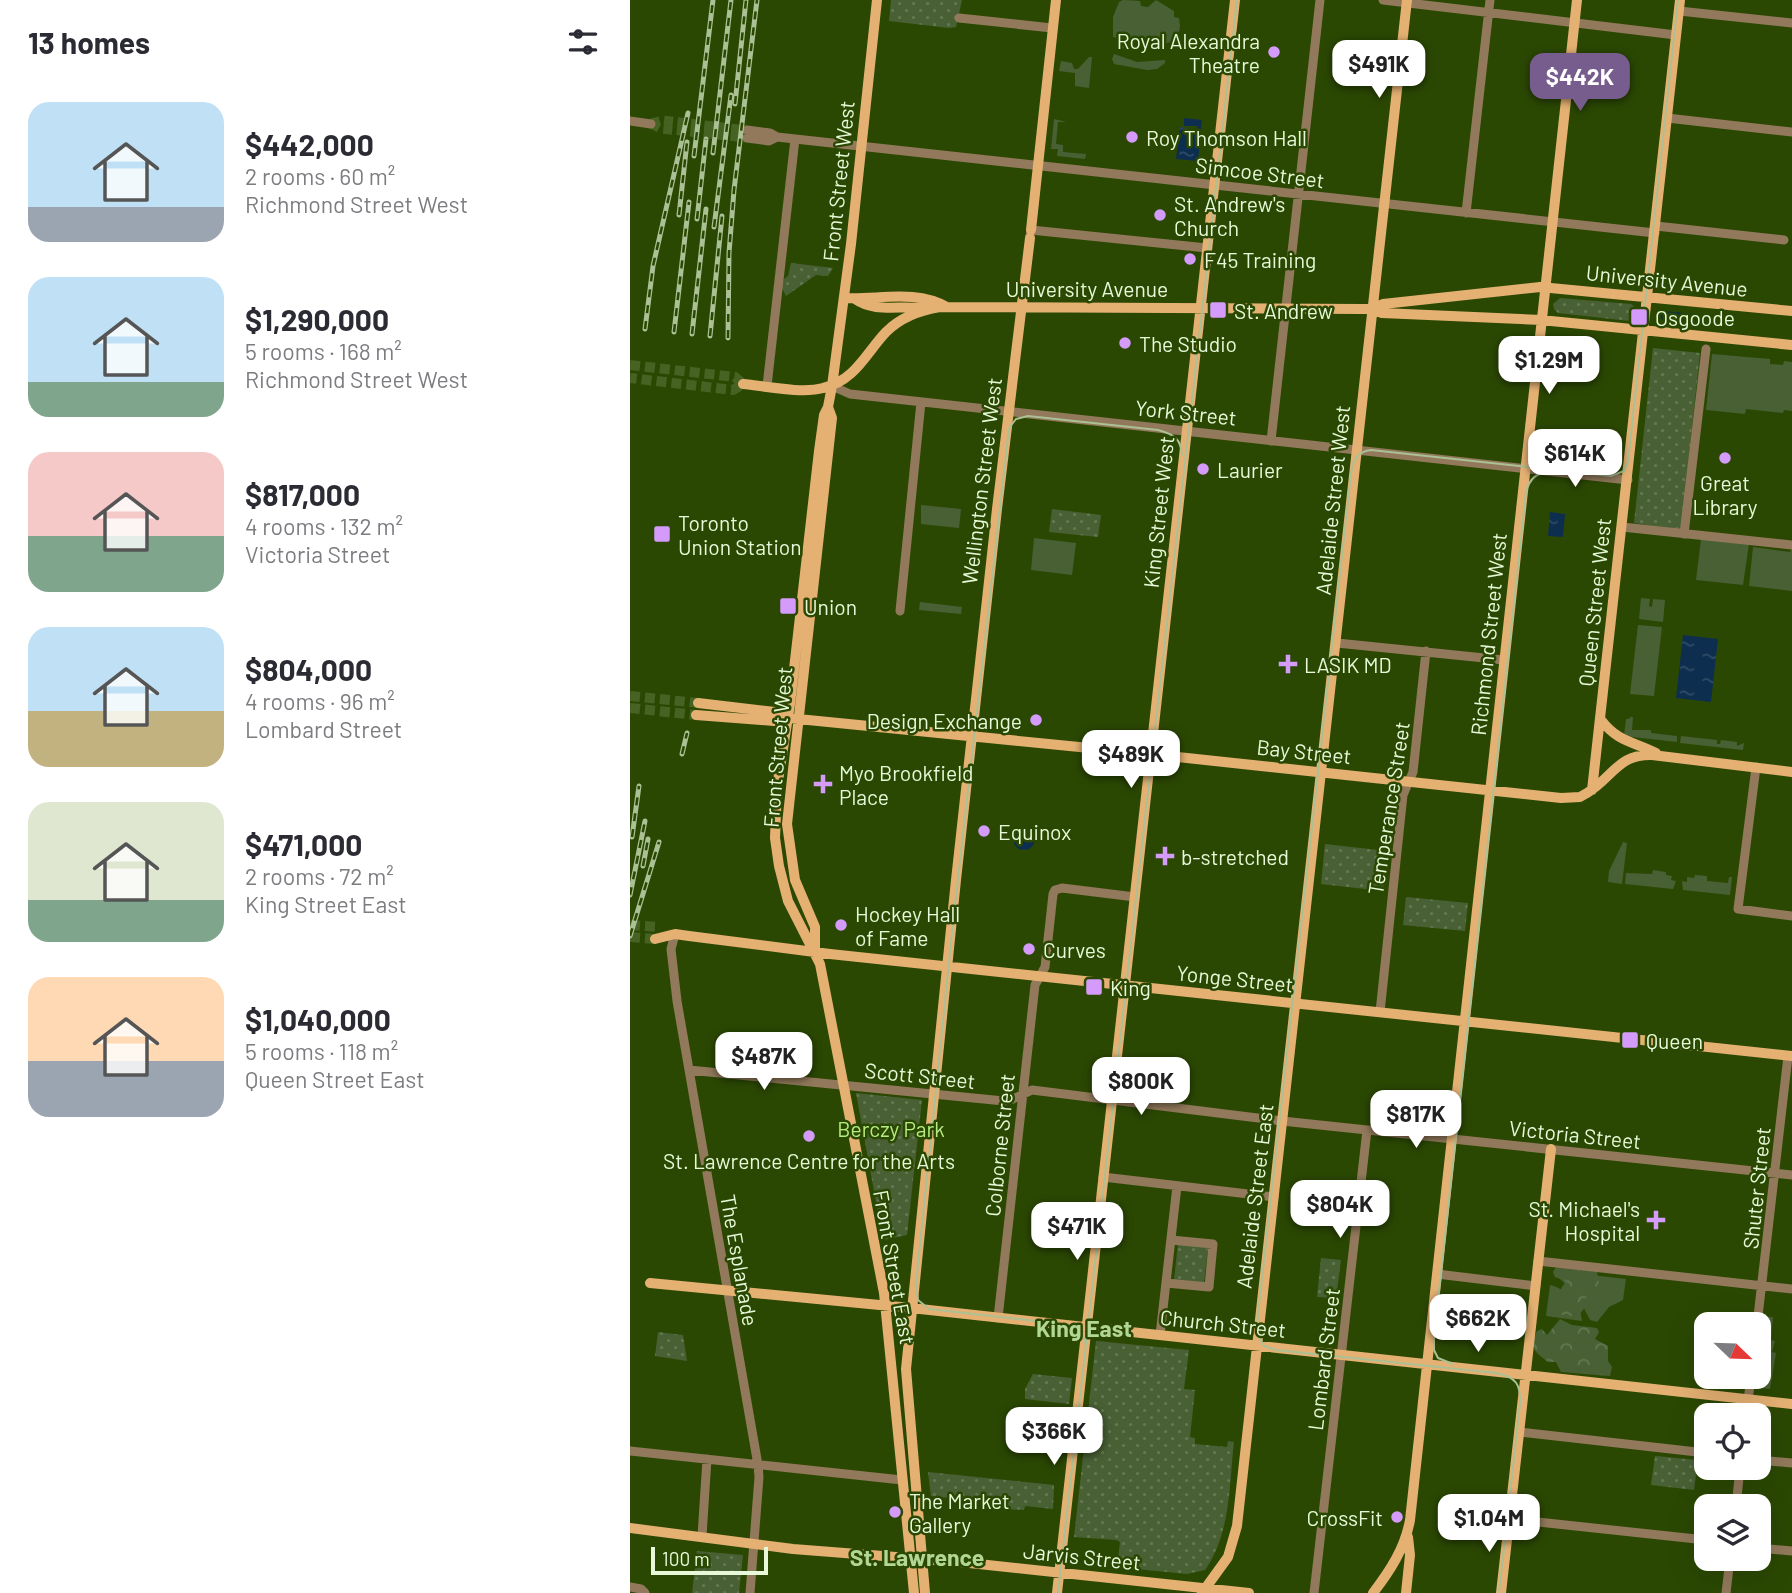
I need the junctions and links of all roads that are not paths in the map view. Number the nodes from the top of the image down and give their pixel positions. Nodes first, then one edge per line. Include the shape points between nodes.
1 (877, 0) edge
2 (1056, 0) edge
3 (1235, 0) edge
4 (1320, 0) edge
5 (1383, 0) edge
6 (1490, 0) edge
7 (1577, 0) edge
8 (1407, 1) edge
9 (1680, 5) edge
10 (1488, 12) junction
11 (959, 18) dead end
12 (1574, 23) junction
13 (1792, 23) edge
14 (1052, 28) junction
15 (1676, 35) junction
16 (1667, 118) junction
17 (630, 121) edge
18 (651, 124) tunnel mouth
19 (1792, 132) edge
20 (747, 134) tunnel mouth
21 (795, 139) junction
22 (861, 146) junction
23 (1037, 166) junction
24 (1214, 184) junction
25 (1298, 194) junction
26 (1383, 204) junction
27 (1466, 213) junction
28 (1552, 223) junction
29 (1656, 229) junction
30 (1030, 234) junction
31 (1788, 240) edge
32 (1207, 247) junction
33 (1545, 288) junction
34 (1648, 297) junction
35 (850, 299) junction
36 (947, 307) junction
37 (1021, 307) junction
38 (1200, 308) junction
39 (1286, 308) junction
40 (929, 309) junction
41 (1372, 309) junction
42 (1792, 312) edge
43 (1541, 320) junction
44 (1644, 330) junction
45 (1792, 345) edge
46 (1706, 349) dead end
47 (743, 384) dead end
48 (767, 386) junction
49 (832, 386) junction
50 (922, 402) junction
51 (1009, 412) junction
52 (1186, 431) junction
53 (1271, 441) junction
54 (1357, 450) junction
55 (1525, 468) junction
56 (1628, 480) junction
57 (1622, 527) junction
58 (1684, 534) junction
59 (1792, 545) edge
60 (900, 611) dead end
61 (1336, 643) junction
62 (1426, 651) junction
63 (1504, 660) junction
64 (697, 709) tunnel mouth
65 (792, 719) junction
66 (1601, 720) junction
67 (972, 736) junction
68 (1151, 754) junction
69 (1662, 756) junction
70 (1756, 767) junction
71 (1792, 772) edge
72 (1322, 773) junction
73 (1409, 782) junction
74 (1592, 790) junction
75 (1491, 791) junction
76 (775, 809) junction
77 (788, 810) junction
78 (799, 892) junction
79 (787, 896) junction
80 (1135, 897) junction
81 (1792, 916) edge
82 (660, 927) tunnel mouth
83 (675, 934) junction
84 (655, 939) tunnel mouth
85 (815, 951) junction
86 (947, 966) junction
87 (1039, 976) junction
88 (1125, 986) junction
89 (1296, 1003) junction
90 (1380, 1012) junction
91 (1466, 1021) junction
92 (1790, 1056) edge
93 (689, 1070) junction
94 (842, 1085) junction
95 (933, 1095) junction
96 (1022, 1095) junction
97 (1112, 1100) junction
98 (1283, 1121) junction
99 (1367, 1130) junction
100 (1453, 1138) junction
101 (1551, 1149) junction
102 (1775, 1173) junction
103 (1792, 1175) edge
104 (1103, 1177) junction
105 (1177, 1186) junction
106 (1274, 1197) junction
107 (1171, 1240) junction
108 (1538, 1261) junction
109 (1437, 1274) junction
110 (650, 1283) dead end
111 (1166, 1283) junction
112 (1535, 1286) junction
113 (1762, 1286) junction
114 (727, 1289) junction
115 (1792, 1289) edge
116 (885, 1306) junction
117 (911, 1308) junction
118 (1759, 1312) edge
119 (998, 1318) junction
120 (1086, 1327) junction
121 (1160, 1335) junction
122 (1256, 1346) junction
123 (1341, 1355) junction
124 (1427, 1364) junction
125 (1525, 1375) junction
126 (1749, 1390) edge
127 (1748, 1399) junction
128 (1748, 1403) edge
129 (1792, 1404) edge
130 (1519, 1432) junction
131 (630, 1451) edge
132 (1694, 1451) edge
133 (707, 1459) junction
134 (1771, 1461) edge
135 (1792, 1463) edge
136 (758, 1465) junction
137 (902, 1480) junction
138 (1509, 1519) junction
139 (630, 1528) edge
140 (1407, 1534) junction
141 (702, 1536) junction
142 (1694, 1540) edge
143 (754, 1544) junction
144 (1771, 1549) edge
145 (1792, 1551) edge
146 (917, 1560) junction
147 (1729, 1571) edge
148 (1059, 1572) junction
149 (630, 1587) edge
150 (1172, 1589) edge
151 (1204, 1591) edge
152 (645, 1593) edge
153 (750, 1593) edge
154 (914, 1593) edge
155 (925, 1593) edge
156 (1057, 1593) edge
157 (1249, 1593) edge
158 (1314, 1593) edge
159 (1373, 1593) edge
160 (1406, 1593) edge
161 (1501, 1593) edge
162 (1726, 1593) edge

1 - 22 main road, Front Street West
2 - 14 main road, Wellington Street West
3 - 24 main road, King Street West
4 - 25 street
5 - 8 street
6 - 10 street
7 - 12 main road, Richmond Street West
8 - 10 street
8 - 26 main road, Adelaide Street West
9 - 13 street
9 - 15 main road, Queen Street West
10 - 12 street
10 - 27 street
11 - 14 street
12 - 15 street
12 - 28 main road, Richmond Street West
14 - 23 main road, Wellington Street West
15 - 16 main road, Queen Street West
16 - 19 street
16 - 29 main road, Queen Street West
17 - 18 street
20 - 21 street, Simcoe Street via 769,141
21 - 22 street, Simcoe Street
21 - 48 street
22 - 23 street, Simcoe Street
22 - 35 main road, Front Street West
23 - 24 street, Simcoe Street
23 - 30 main road, Wellington Street West
24 - 25 street, Simcoe Street
24 - 32 main road, King Street West
25 - 26 street, Simcoe Street
25 - 39 street
26 - 27 street, Simcoe Street
26 - 41 main road, Adelaide Street West
27 - 28 street, Simcoe Street
28 - 29 street, Simcoe Street
28 - 33 main road, Richmond Street West
29 - 31 street, Simcoe Street
29 - 34 main road, Queen Street West
30 - 32 street
30 - 37 main road, Wellington Street West
32 - 38 main road, King Street West
33 - 34 main road, University Avenue
33 - 41 main road, University Avenue via 1476,292
33 - 43 main road, Richmond Street West
34 - 42 main road, University Avenue
34 - 44 main road, Queen Street West
35 - 36 main road via 917,297
35 - 40 main road via 866,306
35 - 49 main road, Front Street West
36 - 37 main road, University Avenue
36 - 40 main road, University Avenue
37 - 38 main road, University Avenue
37 - 51 main road, Wellington Street West
38 - 39 main road, University Avenue
38 - 52 main road, King Street West
39 - 41 main road, University Avenue
39 - 53 street
40 - 49 main road, University Avenue via 891,327 858,368
41 - 43 main road, University Avenue
41 - 54 main road, Adelaide Street West
43 - 44 main road, University Avenue
43 - 55 main road, Richmond Street West
44 - 45 main road, University Avenue
44 - 56 main road, Queen Street West
46 - 58 street
47 - 48 main road, York Street
48 - 49 main road, York Street via 815,390
49 - 50 street, York Street via 850,394
49 - 65 main road, Front Street West via 828,407 832,418 822,462
50 - 51 street, York Street
50 - 60 street
51 - 52 street, York Street
51 - 67 main road, Wellington Street West
52 - 53 street, York Street
52 - 68 main road, King Street West
53 - 54 street, York Street
54 - 55 street, York Street
54 - 61 main road, Adelaide Street West
55 - 56 street, York Street
55 - 63 main road, Richmond Street West
56 - 57 main road, Queen Street West
57 - 58 street
57 - 66 main road, Queen Street West
58 - 59 street
61 - 62 street
61 - 72 main road, Adelaide Street West
62 - 63 street
62 - 73 street, Temperance Street
63 - 75 main road, Richmond Street West
64 - 65 main road, Bay Street via 774,721
65 - 67 main road, Bay Street
65 - 76 main road, Front Street West
65 - 77 main road, Front Street West
66 - 69 main road via 1620,739
66 - 74 main road, Queen Street West
67 - 68 main road, Bay Street
67 - 86 main road, Wellington Street West
68 - 72 main road, Bay Street
68 - 80 main road, King Street West
69 - 70 main road, Bay Street
69 - 74 main road, Bay Street via 1627,758
70 - 71 main road, Bay Street
70 - 81 street via 1738,909
72 - 73 main road, Bay Street
72 - 89 main road, Adelaide Street West
73 - 75 main road, Bay Street
73 - 90 street, Temperance Street via 1404,792
74 - 75 main road, Bay Street via 1580,797 1561,798
75 - 91 main road, Richmond Street West
76 - 77 main road
76 - 79 main road, Front Street West via 777,854
77 - 78 main road, Front Street West via 790,854
78 - 79 main road
78 - 85 main road, Front Street West via 815,927
79 - 85 main road, Front Street West
80 - 87 street, Colborne Street via 1057,889 1052,897 1045,967
80 - 88 main road, King Street West
82 - 83 main road, Yonge Street
83 - 84 main road, Yonge Street
83 - 85 main road, Yonge Street
83 - 93 street, The Esplanade via 671,949
85 - 86 main road, Yonge Street
85 - 94 main road, Front Street East
86 - 87 main road, Yonge Street
86 - 95 main road, Wellington Street West
87 - 88 main road, Yonge Street
87 - 96 street, Colborne Street
88 - 89 main road, Yonge Street
88 - 97 main road, King Street West
89 - 90 main road, Yonge Street
89 - 98 main road, Adelaide Street East
90 - 91 main road, Yonge Street
91 - 92 main road, Yonge Street
91 - 100 main road, Richmond Street West
92 - 102 street, Shuter Street
93 - 94 street, Scott Street
93 - 114 street, The Esplanade
94 - 95 street, Scott Street
94 - 116 main road, Front Street East
95 - 96 street, Scott Street via 1004,1101
95 - 117 main road, Front Street East
96 - 97 street, Victoria Street via 1032,1090
96 - 119 street, Colborne Street
97 - 98 street, Victoria Street
97 - 104 main road, King Street West
98 - 99 street, Victoria Street
98 - 106 main road, Adelaide Street East
99 - 100 street, Victoria Street
99 - 123 street, Lombard Street
100 - 101 street, Victoria Street
100 - 109 main road, Richmond Street West
101 - 102 street, Victoria Street
101 - 108 main road
102 - 103 street, Victoria Street
102 - 113 street, Shuter Street
104 - 105 street
104 - 120 main road, King Street West
105 - 106 street
105 - 107 street
106 - 122 main road, Adelaide Street East
107 - 111 street
107 - 111 street via 1213,1244 1211,1270 1209,1287
108 - 112 main road
108 - 113 street
109 - 112 street
109 - 124 main road, Richmond Street West
110 - 114 main road, Church Street
111 - 121 street
112 - 125 main road
113 - 115 street
113 - 118 street, Shuter Street
114 - 116 main road, Church Street
114 - 136 street, The Esplanade
116 - 117 main road, Church Street
116 - 137 main road, Front Street East
117 - 119 main road, Church Street
117 - 146 main road, Front Street East via 906,1369
119 - 120 main road, Church Street
120 - 121 main road, Church Street
120 - 148 main road, King Street West
121 - 122 main road, Church Street
122 - 123 main road, Church Street
122 - 151 main road, Adelaide Street East via 1237,1526 1228,1557
123 - 124 main road, Church Street
123 - 158 street, Lombard Street
124 - 125 main road, Church Street
124 - 140 main road, Richmond Street West
125 - 127 main road, Church Street
125 - 130 main road
126 - 127 street
127 - 128 street
127 - 129 main road, Church Street
130 - 132 street
130 - 138 main road
131 - 133 street
133 - 136 street
133 - 141 street
134 - 135 street
136 - 137 street
136 - 143 street, The Esplanade
137 - 146 main road, Front Street East
138 - 142 street
138 - 161 main road
139 - 141 main road, Jarvis Street
140 - 159 main road
140 - 160 main road
141 - 143 main road, Jarvis Street
143 - 146 main road, Jarvis Street
143 - 153 street, The Esplanade
144 - 145 street
146 - 148 main road, Jarvis Street
146 - 154 main road, Front Street East
146 - 155 main road, Front Street East
147 - 162 street
148 - 150 main road, Jarvis Street
148 - 156 main road, King Street West
149 - 152 street
150 - 151 main road, Jarvis Street
151 - 157 main road, Jarvis Street

